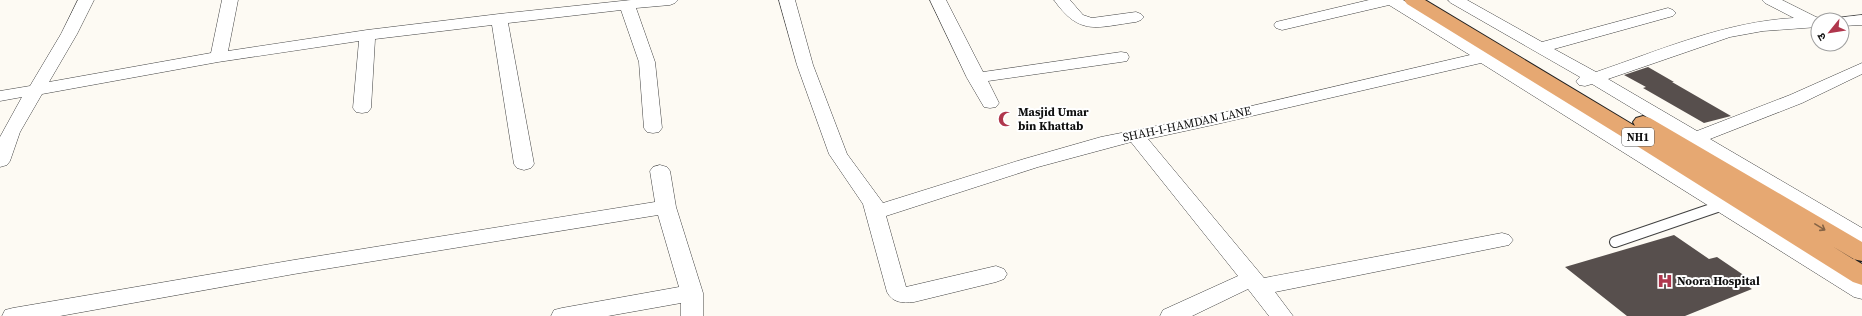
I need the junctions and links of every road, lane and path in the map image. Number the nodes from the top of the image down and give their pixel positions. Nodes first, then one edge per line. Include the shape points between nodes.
1 (86, 0) edge
2 (230, 0) edge
3 (670, 0) edge
4 (787, 0) edge
5 (938, 0) edge
6 (1062, 0) edge
7 (1389, 0) edge
8 (1392, 0) edge
9 (1413, 0) edge
10 (1437, 0) edge
11 (1456, 0) edge
12 (1770, 0) edge
13 (627, 4) junction
14 (1668, 13) dead end
15 (1136, 17) dead end
16 (499, 19) junction
17 (1810, 20) edge
18 (1862, 20) edge
19 (1850, 21) edge
20 (1810, 22) edge
21 (1282, 26) dead end
22 (366, 35) junction
23 (1539, 48) junction
24 (1493, 56) junction
25 (218, 57) junction
26 (1121, 57) dead end
27 (1861, 70) edge
28 (976, 78) junction
29 (1586, 81) junction
30 (36, 90) junction
31 (0, 96) edge
32 (990, 103) dead end
33 (362, 108) dead end
34 (1643, 115) junction
35 (653, 128) dead end
36 (1135, 135) junction
37 (1695, 138) junction
38 (0, 161) edge
39 (524, 164) dead end
40 (660, 171) dead end
41 (1723, 205) junction
42 (666, 208) junction
43 (877, 212) junction
44 (1862, 236) edge
45 (1502, 240) dead end
46 (1615, 242) dead end
47 (1862, 253) edge
48 (1826, 261) junction
49 (996, 274) dead end
50 (1862, 276) edge
51 (1254, 283) junction
52 (1862, 291) edge
53 (692, 293) junction
54 (13, 316) edge
55 (562, 316) edge
56 (692, 316) edge
57 (1171, 316) edge
58 (1282, 316) edge

1 - 30 street via 76,23
2 - 25 street
3 - 13 street
4 - 43 street via 806,65 838,154 868,195
5 - 28 street
6 - 15 street via 1078,18 1090,23
7 - 21 street
8 - 24 street
9 - 24 highway, NH1
10 - 29 highway, NH1
11 - 23 street
12 - 17 street
13 - 16 street
13 - 35 street via 647,62
14 - 23 street
16 - 22 street
16 - 39 street
18 - 19 street
20 - 29 street via 1741,30
22 - 25 street
22 - 33 street
23 - 29 street
24 - 36 street, SHAH-I-HAMDAN LANE via 1217,119
24 - 41 street
24 - 48 highway, NH1
25 - 30 street
26 - 28 street
27 - 37 street via 1796,99
28 - 32 street
29 - 34 highway, NH1
30 - 31 street
30 - 38 street via 16,121
34 - 37 street
34 -> 47 highway, NH1
36 - 43 street, SHAH-I-HAMDAN LANE via 1074,150
36 - 51 street
37 - 44 street
40 - 42 street
41 - 46 lane
41 - 48 street
42 - 53 street
42 - 54 street via 294,267
43 - 49 street via 883,246 895,286 902,295
45 - 51 street
48 - 50 highway, NH1
48 - 52 street
51 - 57 street
51 - 58 street
53 - 55 street
53 - 56 street

